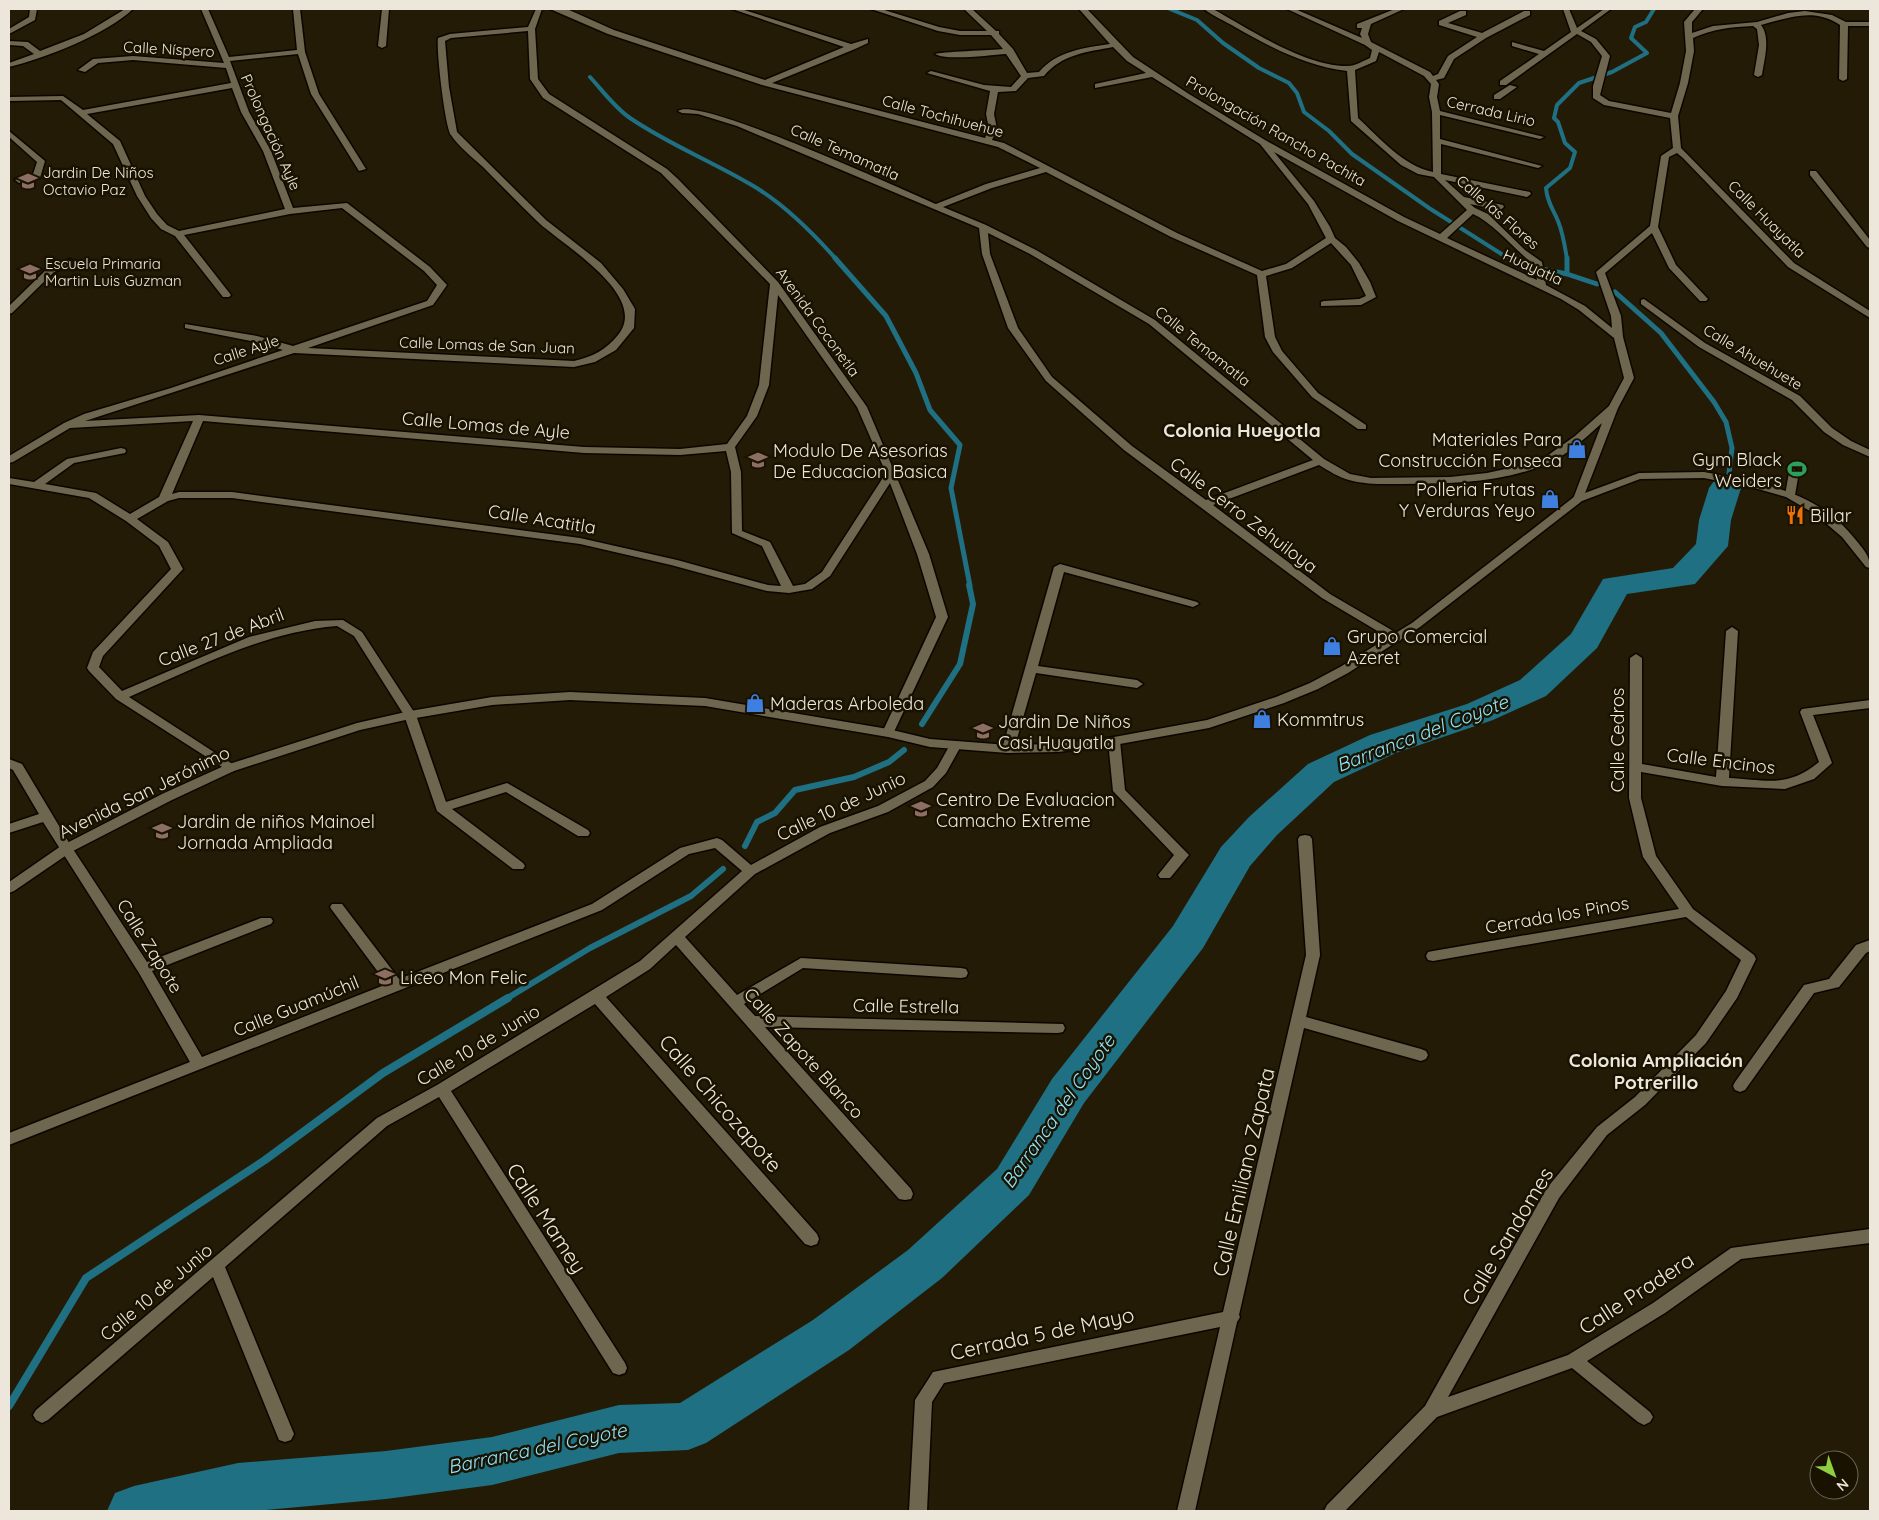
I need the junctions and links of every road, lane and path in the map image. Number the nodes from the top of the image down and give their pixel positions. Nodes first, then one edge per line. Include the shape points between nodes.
1 (33, 9) edge
2 (129, 9) edge
3 (206, 9) edge
4 (297, 9) edge
5 (385, 9) edge
6 (539, 9) edge
7 (554, 9) edge
8 (735, 9) edge
9 (874, 9) edge
10 (1083, 9) edge
11 (1208, 9) edge
12 (1306, 9) edge
13 (1401, 9) edge
14 (1566, 9) edge
15 (1608, 9) edge
16 (1699, 9) edge
17 (1293, 10) edge
18 (974, 11) edge
19 (1464, 13) dead end
20 (1527, 13) dead end
21 (1368, 24) junction
22 (1755, 24) junction
23 (1844, 24) junction
24 (1870, 24) edge
25 (531, 29) junction
26 (9, 32) edge
27 (1344, 32) junction
28 (1575, 32) junction
29 (996, 33) junction
30 (1483, 36) junction
31 (1690, 36) junction
32 (865, 42) dead end
33 (9, 43) edge
34 (1368, 43) junction
35 (1515, 44) dead end
36 (382, 46) dead end
37 (1115, 46) junction
38 (852, 47) junction
39 (1010, 51) junction
40 (301, 52) junction
41 (39, 54) junction
42 (939, 54) dead end
43 (1546, 54) junction
44 (227, 62) junction
45 (9, 65) edge
46 (1350, 69) junction
47 (82, 70) dead end
48 (931, 73) dead end
49 (1153, 74) junction
50 (1758, 75) dead end
51 (1025, 76) junction
52 (1843, 79) dead end
53 (1432, 80) junction
54 (766, 83) junction
55 (235, 85) junction
56 (1098, 86) dead end
57 (994, 89) junction
58 (1497, 97) dead end
59 (9, 99) edge
60 (682, 112) dead end
61 (1436, 112) junction
62 (81, 113) junction
63 (1674, 116) junction
64 (9, 133) edge
65 (1540, 137) dead end
66 (1436, 140) junction
67 (988, 141) junction
68 (1262, 142) junction
69 (1677, 149) junction
70 (1538, 166) dead end
71 (362, 169) dead end
72 (1047, 170) junction
73 (1813, 173) dead end
74 (1437, 176) junction
75 (19, 180) dead end
76 (1527, 194) dead end
77 (1460, 199) junction
78 (935, 207) junction
79 (1500, 207) dead end
80 (1472, 210) junction
81 (290, 211) junction
82 (982, 227) junction
83 (1654, 227) junction
84 (1429, 233) joint
85 (178, 234) junction
86 (1331, 239) junction
87 (1441, 239) junction
88 (1870, 245) edge
89 (70, 262) dead end
90 (1261, 274) junction
91 (775, 284) junction
92 (1542, 286) junction
93 (226, 295) dead end
94 (1703, 298) dead end
95 (1644, 302) dead end
96 (1324, 304) dead end
97 (9, 311) edge
98 (1870, 315) edge
99 (188, 326) dead end
100 (1618, 337) junction
101 (295, 350) junction
102 (1613, 408) junction
103 (199, 418) junction
104 (68, 425) junction
105 (1362, 427) dead end
106 (730, 447) junction
107 (121, 451) dead end
108 (1870, 454) edge
109 (9, 460) edge
110 (1320, 461) junction
111 (1794, 472) dead end
112 (891, 473) junction
113 (9, 481) edge
114 (37, 485) junction
115 (1790, 495) junction
116 (164, 499) junction
117 (1578, 499) junction
118 (1205, 504) junction
119 (130, 519) junction
120 (1870, 565) edge
121 (789, 590) junction
122 (1193, 604) dead end
123 (1732, 631) dead end
124 (1396, 638) junction
125 (1636, 658) dead end
126 (1030, 670) junction
127 (1137, 684) dead end
128 (120, 696) junction
129 (1870, 704) edge
130 (410, 715) junction
131 (888, 733) junction
132 (1114, 741) junction
133 (955, 746) junction
134 (1008, 749) junction
135 (10, 763) edge
136 (1635, 767) junction
137 (230, 768) junction
138 (1722, 782) junction
139 (442, 808) junction
140 (46, 816) junction
141 (9, 829) edge
142 (583, 833) dead end
143 (1305, 839) dead end
144 (66, 849) junction
145 (518, 866) dead end
146 (750, 871) junction
147 (1165, 875) dead end
148 (9, 888) edge
149 (337, 907) dead end
150 (1688, 912) junction
151 (266, 921) dead end
152 (676, 936) junction
153 (1870, 945) edge
154 (1433, 956) dead end
155 (1749, 959) joint
156 (144, 969) junction
157 (961, 973) dead end
158 (396, 986) junction
159 (597, 996) junction
160 (734, 1003) junction
161 (753, 1021) junction
162 (1299, 1021) junction
163 (1058, 1028) dead end
164 (1421, 1055) dead end
165 (199, 1065) junction
166 (1740, 1086) dead end
167 (442, 1089) junction
168 (9, 1139) edge
169 (905, 1194) dead end
170 (1870, 1236) edge
171 (811, 1239) dead end
172 (217, 1266) junction
173 (1232, 1317) junction
174 (1574, 1360) junction
175 (618, 1368) dead end
176 (1431, 1411) junction
177 (42, 1415) dead end
178 (1644, 1417) dead end
179 (285, 1434) dead end
180 (918, 1511) edge
181 (1186, 1511) edge
182 (1333, 1511) edge

1 - 26 street via 32,18
2 - 41 street via 83,38
3 - 44 street, Prolongación Ayle
4 - 40 street
5 - 36 street
6 - 25 street, Avenida Coconetla
7 - 54 street, Calle Tochihuehue via 611,32
8 - 38 street
9 - 29 street via 938,29
10 - 37 street, Prolongación Rancho Pachita
11 - 46 street via 1282,49 1335,68
12 - 17 street
13 - 21 street
14 - 28 street
15 - 28 street
16 - 31 street via 1688,22
17 - 27 street
18 - 29 street
19 - 30 street via 1442,23
20 - 30 street
21 - 27 street
21 - 34 street via 1364,34
22 - 23 street via 1808,12 1831,16
22 - 31 street via 1709,28
22 - 50 street via 1760,28 1763,45
23 - 24 street
23 - 52 street
25 - 91 street, Avenida Coconetla via 534,79 546,96 664,171
25 - 101 street, Calle Lomas de San Juan via 450,36 441,40 445,87 454,133 542,222 598,265 630,309 629,328 613,348 592,360 574,364
27 - 34 street
28 - 43 street
28 - 63 street via 1586,33 1606,56 1596,96 1607,103
29 - 39 street
30 - 53 street via 1451,58 1441,76
31 - 63 street via 1684,83
32 - 38 street
33 - 41 street via 25,44
34 - 46 street via 1376,50 1373,58
34 - 53 street via 1427,74
35 - 43 street
37 - 49 street, Prolongación Rancho Pachita
37 - 51 street via 1061,56 1041,74
38 - 54 street
39 - 42 street
39 - 51 street
40 - 44 street, Calle Níspero
40 - 71 street via 315,94
41 - 45 street
43 - 58 street via 1503,84 1513,87
44 - 47 street, Calle Níspero via 133,58 96,61
44 - 55 street, Prolongación Ayle
46 - 74 street via 1354,120 1404,163
48 - 57 street
49 - 56 street
49 - 68 street, Prolongación Rancho Pachita
51 - 57 street via 1017,87 1010,90
53 - 61 street, Calle las Flores
54 - 67 street, Calle Tochihuehue
55 - 62 street
55 - 81 street, Prolongación Ayle via 245,112 267,151
57 - 67 street via 993,106 988,113 993,129
59 - 62 street via 63,98
60 - 78 street, Calle Temamatla via 699,112 740,124
61 - 65 street, Cerrada Lirio
61 - 66 street, Calle las Flores
62 - 85 street via 117,143 141,196 154,216 164,227
63 - 69 street
64 - 75 street via 41,160 37,176
66 - 70 street
66 - 74 street, Calle las Flores
67 - 72 street, Calle Tochihuehue
68 - 84 street, Prolongación Rancho Pachita
68 - 86 street via 1321,215
69 - 83 street via 1665,156
69 - 98 street, Calle Huayatla via 1791,265
72 - 78 street via 989,186
72 - 90 street, Calle Tochihuehue via 1174,236
73 - 88 street
74 - 76 street
74 - 77 street, Calle las Flores
77 - 79 street
77 - 80 street, Calle las Flores
78 - 82 street, Calle Temamatla
80 - 87 street
80 - 92 street, Calle las Flores via 1485,216 1540,269
81 - 85 street
81 - 101 street, Calle Ayle via 344,205 428,269 442,285 430,303
82 - 110 street, Calle Temamatla via 1033,252 1152,322
82 - 118 street, Calle Cerro Zehuiloya via 986,254 1013,328 1049,379 1128,448
83 - 94 street via 1672,266
83 - 100 street via 1600,272 1616,316
84 - 87 street, Huayatla
85 - 93 street
86 - 90 street via 1289,267 1274,274
86 - 96 street via 1338,242 1354,264 1371,297 1361,302
87 - 92 street, Huayatla
89 - 97 street via 51,270
90 - 105 street via 1270,337 1278,352 1315,395
91 - 106 street via 764,385 752,416
91 - 112 street, Avenida Coconetla via 862,408
92 - 100 street, Huayatla via 1582,308
95 - 108 street, Calle Ahuehuete via 1702,345 1796,398 1828,430
99 - 101 street
100 - 102 street via 1628,378
101 - 104 street, Calle Ayle
102 - 110 street, Calle Temamatla via 1568,447 1540,462 1495,475 1446,480 1372,481 1347,476
102 - 117 street
103 - 104 street, Calle Lomas de Ayle
103 - 106 street, Calle Lomas de Ayle via 584,450 680,452
103 - 116 street
104 - 109 street, Calle Ayle
106 - 121 street via 736,472 737,533 766,544
107 - 114 street via 71,461
110 - 118 street
111 - 115 street
112 - 121 street, Calle Acatitla via 826,574 808,587
112 - 131 street, Avenida Coconetla via 923,554 942,617
113 - 114 street
114 - 119 street via 92,495
115 - 117 street, Avenida San Jerónimo via 1732,480 1678,474 1639,476
115 - 120 street, Avenida San Jerónimo via 1819,512 1846,535
116 - 119 street, Calle Acatitla
116 - 121 street, Calle Acatitla via 195,494 232,495 580,541 766,588
117 - 124 street, Avenida San Jerónimo
118 - 124 street, Calle Cerro Zehuiloya via 1326,596
119 - 128 street via 164,544 177,569 98,655 93,668
122 - 126 street via 1060,567
123 - 138 street
124 - 132 street, Avenida San Jerónimo via 1344,670 1280,700 1209,724
125 - 136 street, Calle Cedros
126 - 127 street
126 - 134 street
128 - 130 street, Calle 27 de Abril via 253,640 291,628 339,622 358,634
128 - 137 street
129 - 138 street, Calle Encinos via 1806,712 1826,763 1810,776 1786,786
130 - 131 street, Avenida San Jerónimo via 492,701 570,696 705,702
130 - 137 street, Avenida San Jerónimo via 357,727
130 - 139 street, Calle 27 de Abril
131 - 133 street, Avenida San Jerónimo
132 - 134 street, Avenida San Jerónimo via 1058,748
132 - 147 street via 1119,791 1182,854
133 - 134 street, Avenida San Jerónimo
133 - 146 street, Calle 10 de Junio via 942,770 929,784 883,810 825,830
135 - 140 street, Calle Zapote via 18,767
136 - 138 street, Calle Encinos
136 - 150 street, Calle Cedros via 1635,798 1650,857
137 - 144 street, Avenida San Jerónimo
139 - 142 street via 507,787
139 - 145 street
140 - 141 street
140 - 144 street, Calle Zapote
143 - 162 street, Calle Emiliano Zapata via 1313,956
144 - 148 street, Avenida San Jerónimo
144 - 156 street, Calle Zapote
146 - 152 street, Calle 10 de Junio
146 - 158 street, Calle Guamúchil via 717,843 686,851 597,907
149 - 158 street
150 - 154 street, Cerrada los Pinos
150 - 155 street, Calle Cedros
151 - 156 street
152 - 159 street, Calle 10 de Junio via 645,964
152 - 160 street, Calle Zapote Blanco
153 - 166 street via 1861,949 1834,983 1809,989
155 - 176 street, Calle Sandomes via 1732,994 1701,1039 1646,1095 1602,1131 1553,1193
156 - 165 street, Calle Zapote
157 - 160 street via 801,963
158 - 165 street, Calle Guamúchil
159 - 167 street, Calle 10 de Junio
159 - 171 street, Calle Chicozapote
160 - 161 street, Calle Zapote Blanco
161 - 163 street, Calle Estrella
161 - 169 street, Calle Zapote Blanco
162 - 164 street
162 - 173 street, Calle Emiliano Zapata
165 - 168 street, Calle Guamúchil
167 - 172 street, Calle 10 de Junio via 382,1122
167 - 175 street, Calle Mamey
170 - 174 street, Calle Pradera via 1737,1253 1659,1308
172 - 177 street, Calle 10 de Junio
172 - 179 street
173 - 180 street, Cerrada 5 de Mayo via 939,1377 924,1400
173 - 181 street, Calle Emiliano Zapata
174 - 176 street, Calle Pradera
174 - 178 street
176 - 182 street

